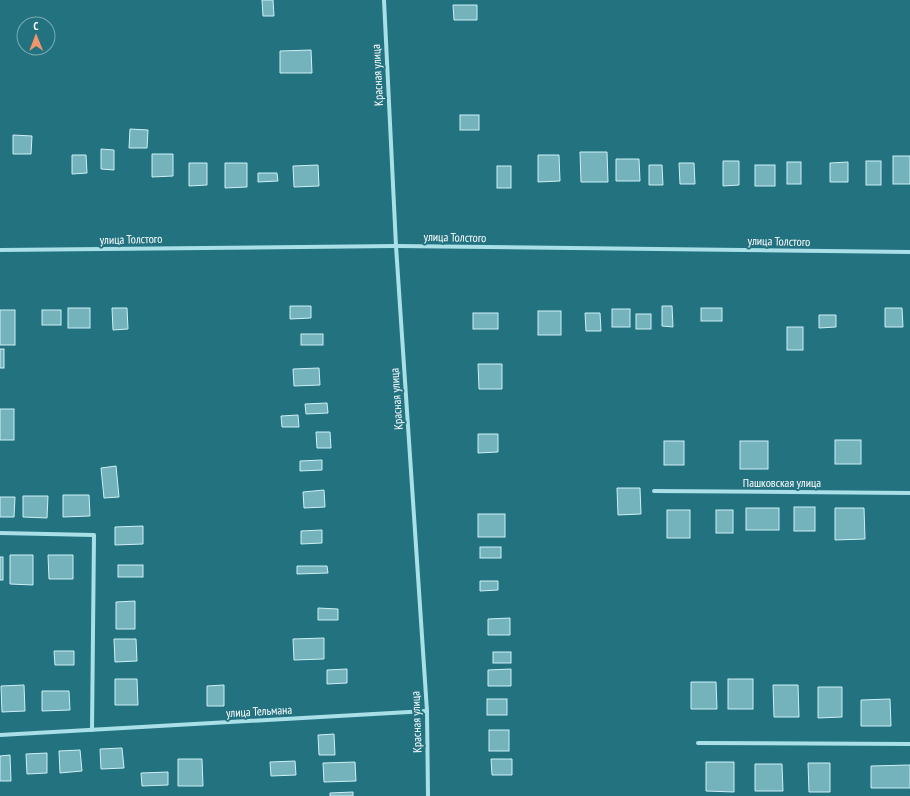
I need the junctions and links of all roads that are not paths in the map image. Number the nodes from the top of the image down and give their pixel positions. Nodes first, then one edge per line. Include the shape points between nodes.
1 (384, 0) edge
2 (396, 246) junction
3 (0, 250) edge
4 (910, 252) edge
5 (654, 491) dead end
6 (910, 493) edge
7 (0, 532) edge
8 (427, 711) junction
9 (92, 730) junction
10 (0, 735) edge
11 (698, 743) dead end
12 (910, 744) edge
13 (428, 796) edge

1 - 2 street, Красная улица
2 - 3 street, улица Толстого
2 - 4 street, улица Толстого
2 - 8 street, Красная улица
5 - 6 street, Пашковская улица
7 - 9 street via 94,535
8 - 9 street, улица Тельмана
8 - 13 street, Красная улица
9 - 10 street, улица Тельмана
11 - 12 street

